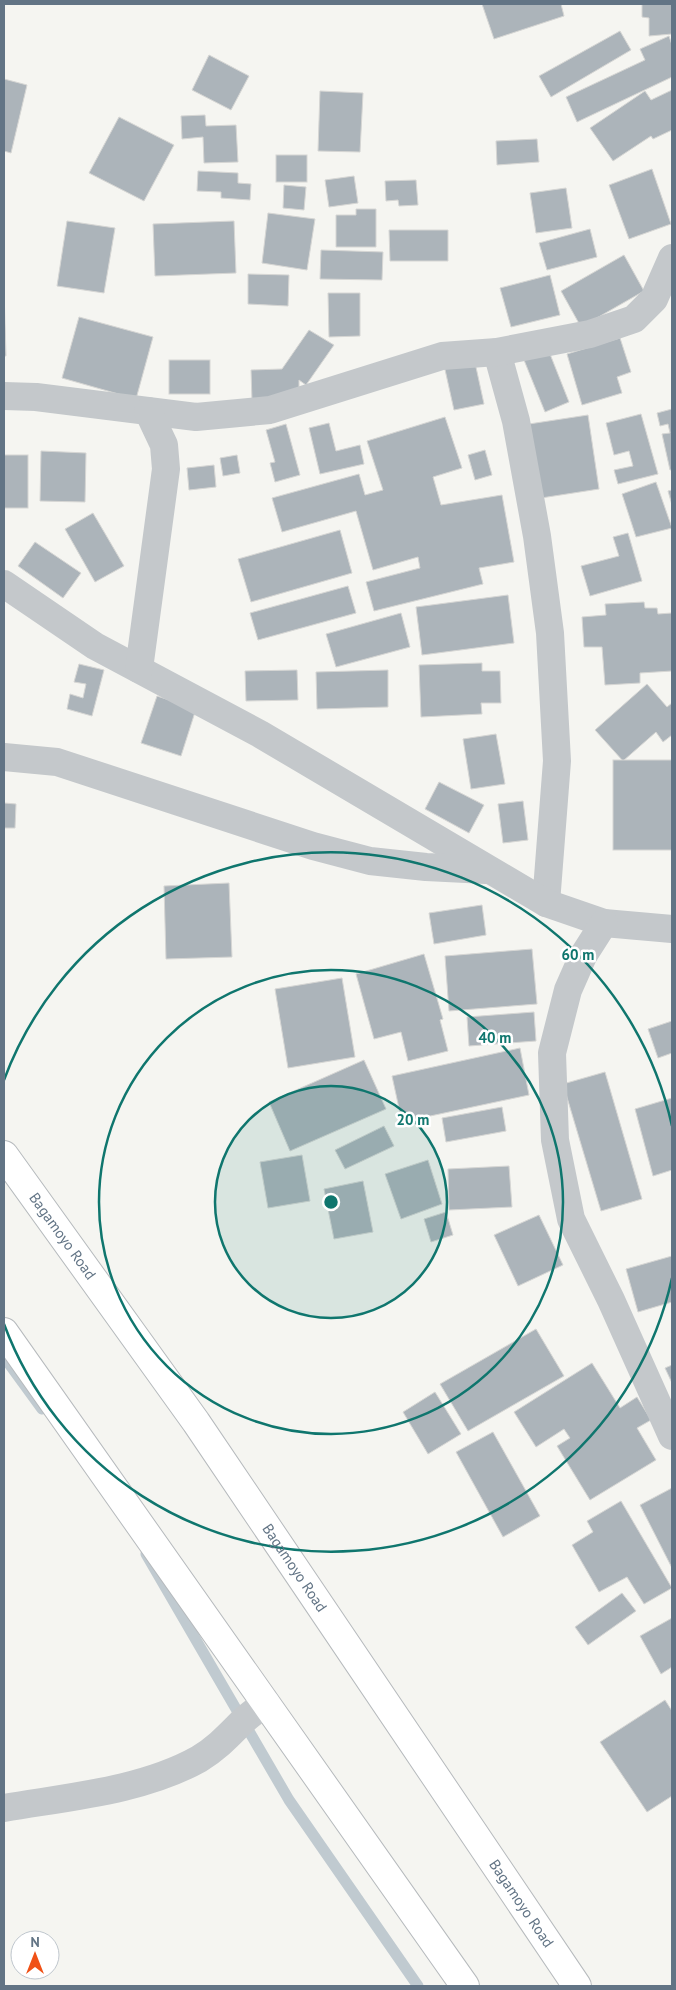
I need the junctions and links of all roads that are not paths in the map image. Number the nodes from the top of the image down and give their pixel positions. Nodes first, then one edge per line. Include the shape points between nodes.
1 (672, 258) edge
2 (497, 352) junction
3 (4, 396) edge
4 (148, 411) junction
5 (4, 584) edge
6 (138, 669) junction
7 (4, 756) edge
8 (490, 870) junction
9 (546, 903) junction
10 (604, 923) junction
11 (672, 929) edge
12 (4, 1155) edge
13 (4, 1332) edge
14 (672, 1436) edge
15 (266, 1703) junction
16 (4, 1808) edge
17 (465, 1986) edge
18 (577, 1986) edge

1 - 2 street via 654,298 634,319 590,334
2 - 4 street via 442,356 270,410 196,417
2 - 9 street via 516,421 537,536 550,633 557,761
3 - 4 street
4 - 6 street via 164,445 166,470
5 - 6 street via 96,646
6 - 8 street via 260,734
7 - 8 street via 57,762 313,846 370,861
8 - 9 street
9 - 10 street
10 - 11 street
10 - 14 street via 583,956 568,990 552,1053 556,1140 571,1219
12 - 18 highway, Bagamoyo Road via 196,1422
13 - 15 highway
15 - 16 street via 227,1739 173,1773 126,1786
15 - 17 highway

